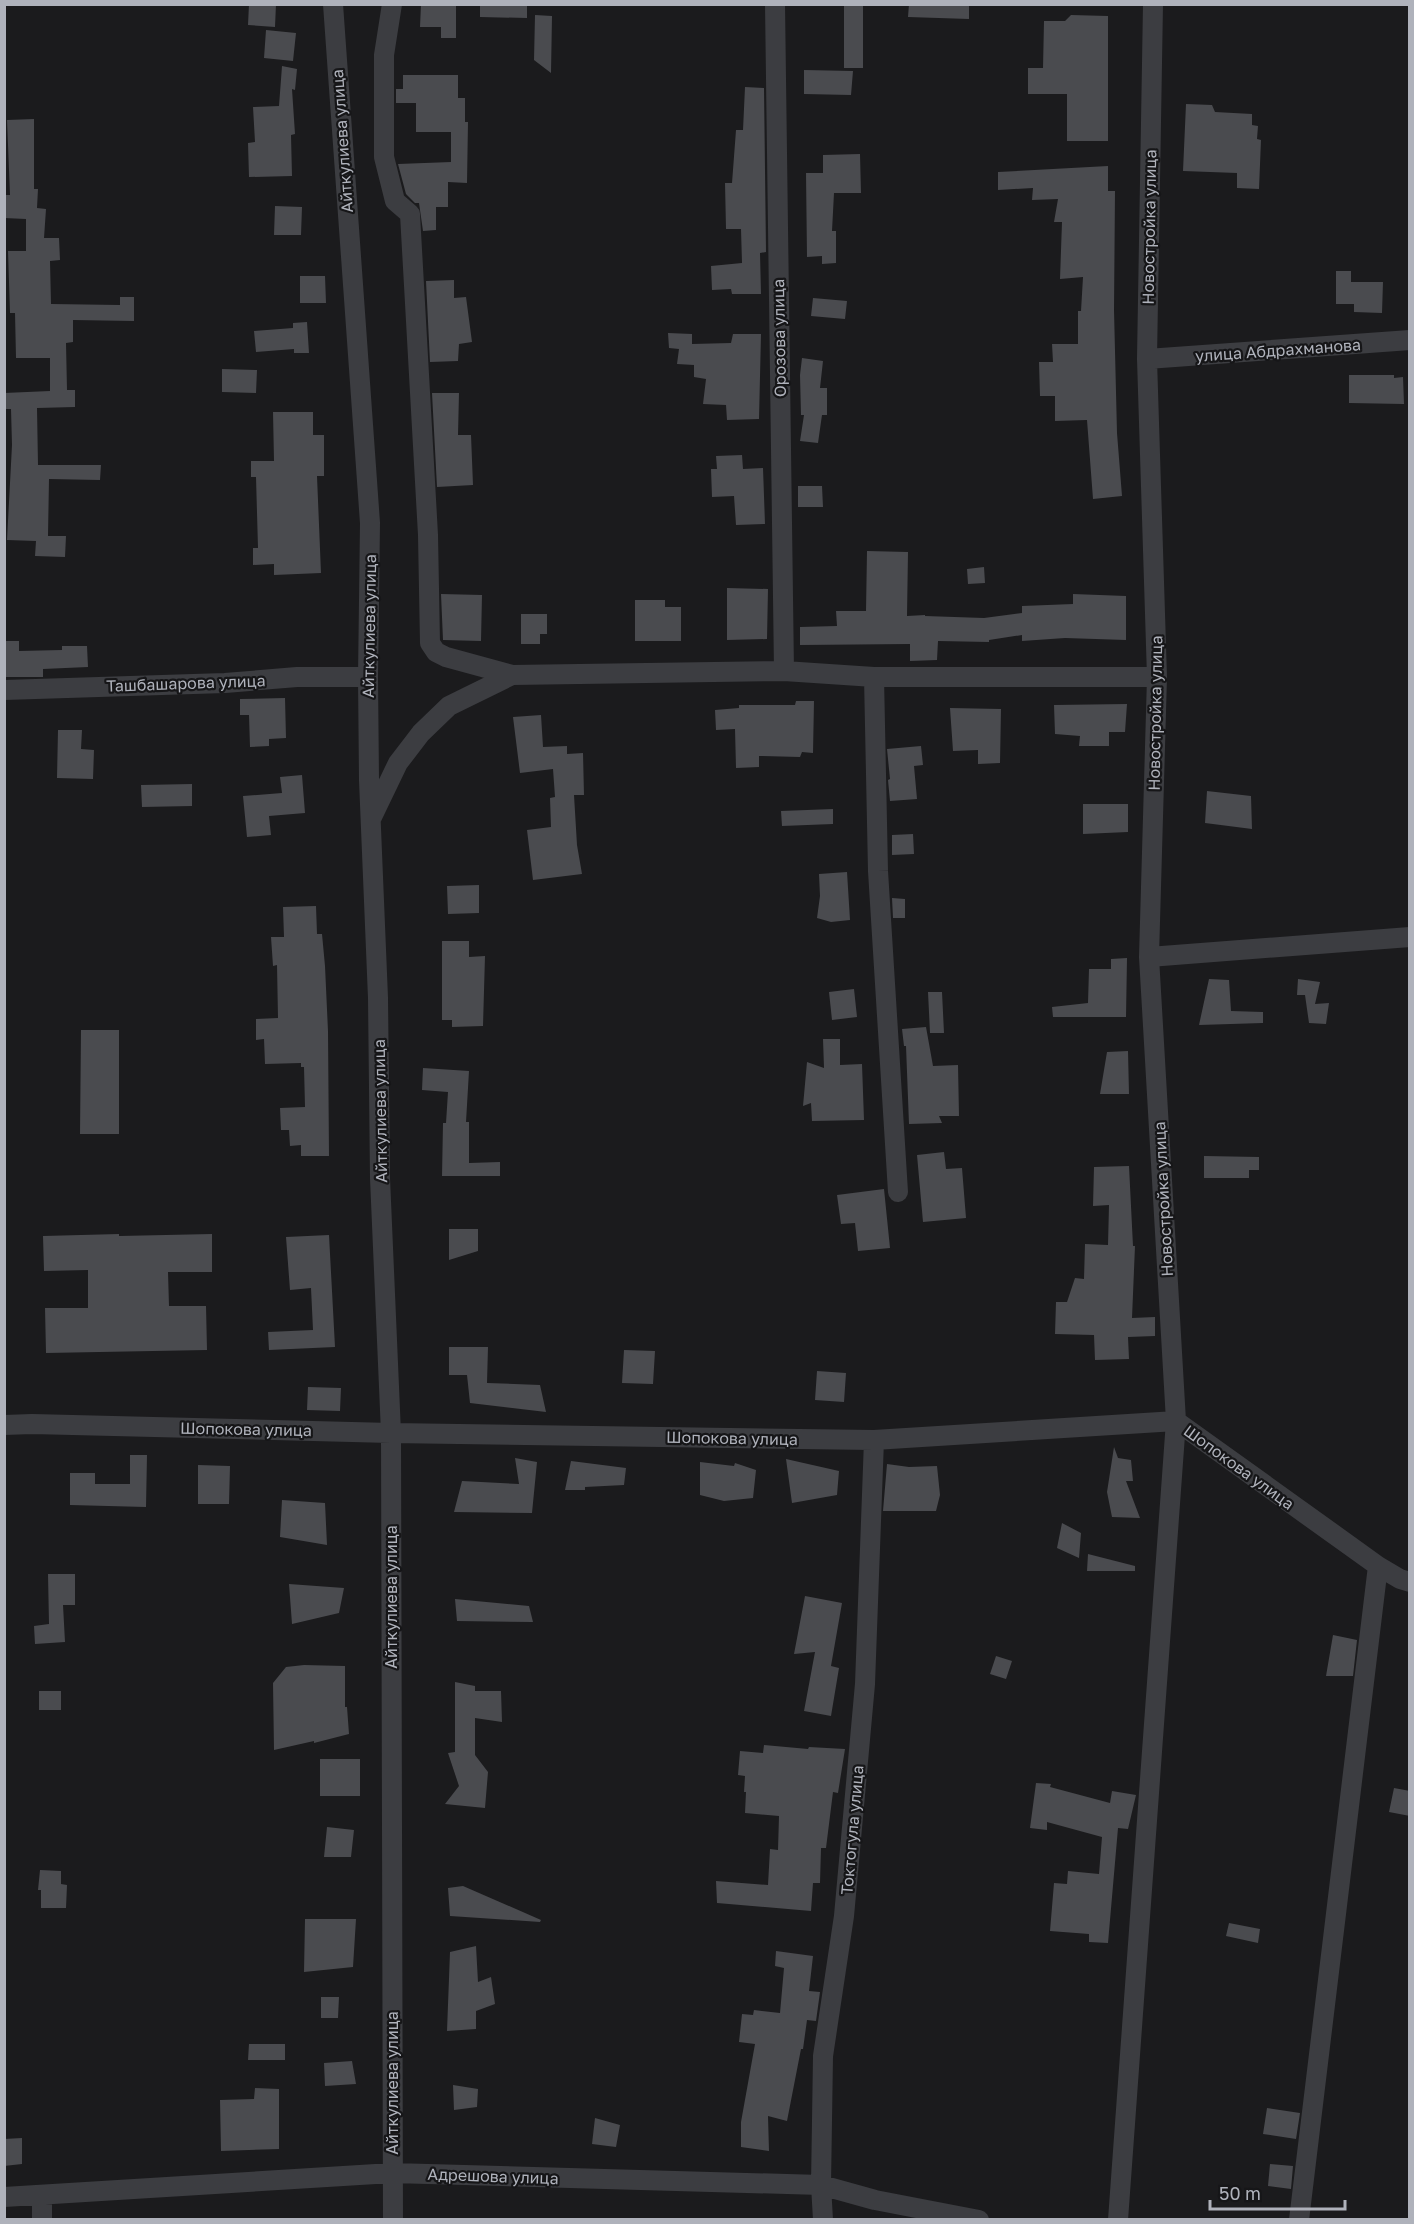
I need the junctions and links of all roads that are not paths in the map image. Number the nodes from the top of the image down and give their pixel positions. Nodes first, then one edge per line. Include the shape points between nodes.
1 (333, 4) edge
2 (392, 4) edge
3 (775, 4) edge
4 (1153, 4) edge
5 (1410, 340) edge
6 (1147, 359) junction
7 (784, 670) junction
8 (512, 675) junction
9 (1157, 676) junction
10 (368, 677) junction
11 (874, 677) junction
12 (4, 690) edge
13 (371, 819) junction
14 (1410, 937) edge
15 (1149, 957) junction
16 (898, 1192) dead end
17 (1176, 1421) junction
18 (4, 1425) edge
19 (391, 1432) junction
20 (874, 1440) junction
21 (1378, 1566) junction
22 (1410, 1582) edge
23 (392, 2173) junction
24 (821, 2185) junction
25 (42, 2195) junction
26 (4, 2197) edge
27 (42, 2220) edge
28 (393, 2220) edge
29 (823, 2220) edge
30 (979, 2220) edge
31 (1118, 2220) edge
32 (1299, 2220) edge

1 - 10 street, Айткулиева улица via 370,523
2 - 8 street via 384,55 384,157 395,201 410,214 428,535 430,643 446,657
3 - 7 street, Орозова улица
4 - 6 street, Новостройка улица
5 - 6 street, улица Абдрахманова
6 - 9 street, Новостройка улица
7 - 8 street
7 - 11 street
8 - 13 street via 449,706 421,733 398,763
9 - 11 street
9 - 15 street, Новостройка улица
10 - 12 street, Ташбашарова улица
10 - 13 street, Айткулиева улица
11 - 16 street via 878,871
13 - 19 street, Айткулиева улица
14 - 15 street
15 - 17 street, Новостройка улица
17 - 20 street, Шопокова улица
17 - 21 street, Шопокова улица
17 - 31 street, Новостройка улица
18 - 19 street, Шопокова улица
19 - 20 street, Шопокова улица
19 - 23 street, Айткулиева улица
20 - 24 street, Токтогула улица via 865,1684 844,1916 823,2056
21 - 22 street, Шопокова улица
21 - 32 street
23 - 24 street, Адрешова улица
23 - 25 street, Адрешова улица
23 - 28 street, Айткулиева улица
24 - 29 street, Токтогула улица
24 - 30 street, Адрешова улица
25 - 26 street, Адрешова улица
25 - 27 street

